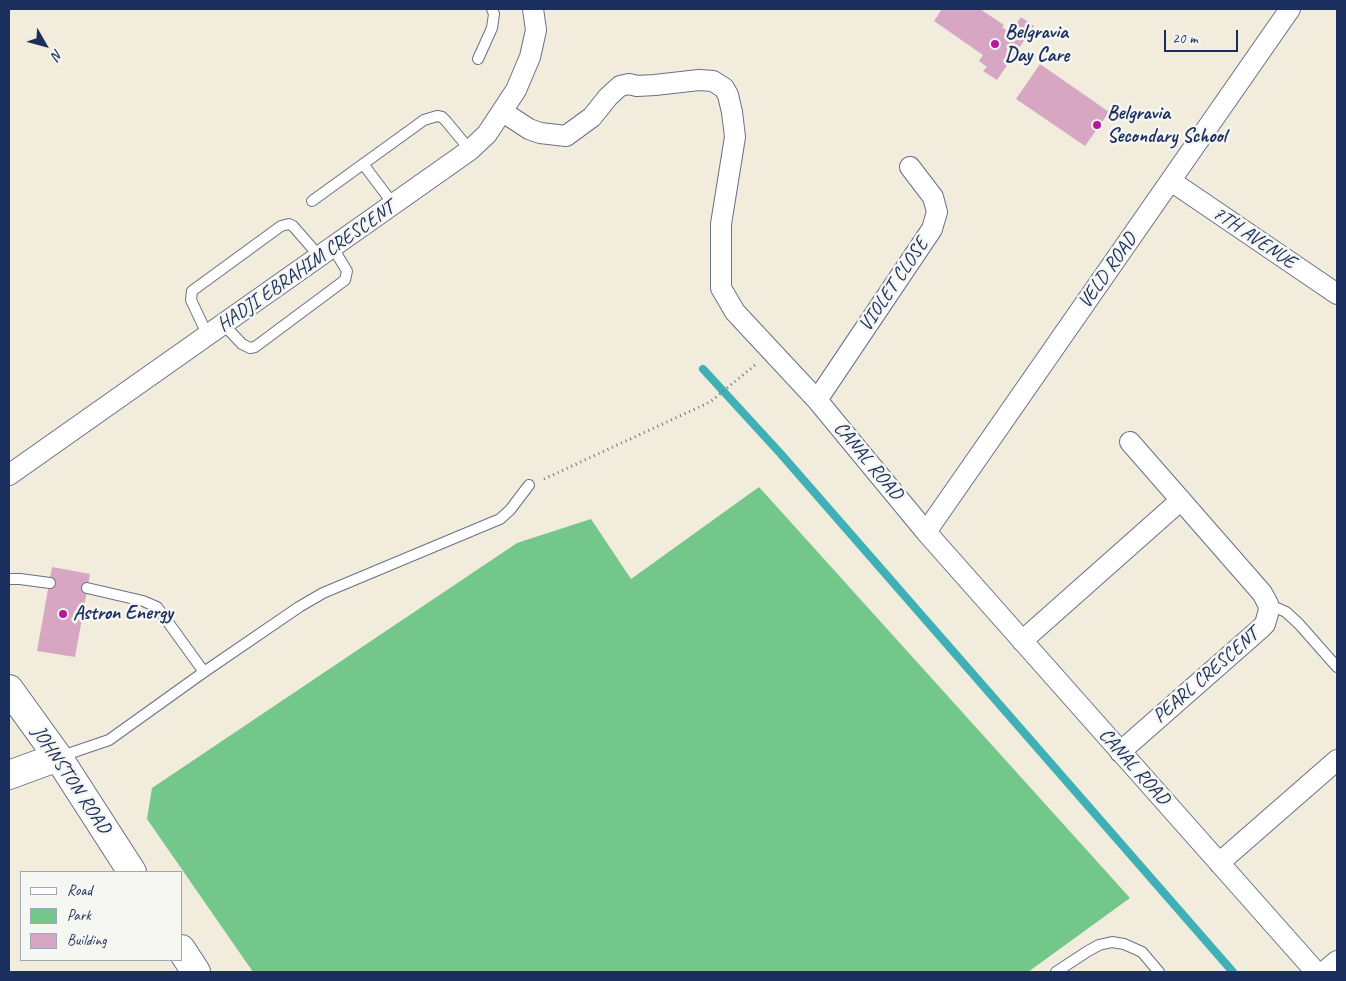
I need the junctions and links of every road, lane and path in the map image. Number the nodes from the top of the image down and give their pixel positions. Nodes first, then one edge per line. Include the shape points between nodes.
1 (492, 9) edge
2 (533, 9) edge
3 (1290, 9) edge
4 (478, 59) dead end
5 (502, 112) junction
6 (470, 150) junction
7 (363, 164) junction
8 (910, 167) dead end
9 (1171, 181) junction
10 (312, 201) dead end
11 (394, 205) junction
12 (326, 253) junction
13 (1337, 294) edge
14 (216, 330) junction
15 (739, 378) dead end
16 (817, 400) junction
17 (1130, 442) dead end
18 (9, 474) edge
19 (530, 485) joint
20 (1181, 500) junction
21 (926, 532) junction
22 (9, 579) edge
23 (50, 583) dead end
24 (87, 588) dead end
25 (1268, 604) junction
26 (1022, 642) junction
27 (1337, 667) edge
28 (204, 672) junction
29 (9, 689) edge
30 (1120, 752) junction
31 (58, 757) junction
32 (1337, 760) edge
33 (9, 775) edge
34 (1219, 863) junction
35 (131, 871) edge
36 (182, 951) edge
37 (1337, 962) edge
38 (196, 972) edge
39 (1056, 972) edge
40 (1159, 972) edge
41 (1316, 972) edge
42 (1324, 972) edge

1 - 4 lane via 492,28
2 - 5 street, HADJI EBRAHIM CRESCENT via 536,30 530,57
3 - 9 street, VELD ROAD
5 - 6 street, HADJI EBRAHIM CRESCENT via 487,134
5 - 16 street, CANAL ROAD via 529,129 566,136 592,117 620,86 700,80 712,81 724,88 732,112 735,137 720,224 721,288 736,312
6 - 7 lane via 446,121 437,116 424,120
6 - 11 street, HADJI EBRAHIM CRESCENT
7 - 10 lane
7 - 11 lane
8 - 16 street, VIOLET CLOSE via 933,197 937,212 932,229
9 - 13 street, 7TH AVENUE
9 - 21 street, VELD ROAD
11 - 12 street, HADJI EBRAHIM CRESCENT
12 - 14 street, HADJI EBRAHIM CRESCENT
12 - 14 lane via 348,271 344,280 255,347 250,348
12 - 14 lane via 293,226 281,226 192,291 191,300
14 - 18 street, HADJI EBRAHIM CRESCENT
15 - 19 path via 710,402
16 - 21 street, CANAL ROAD
17 - 20 street, PEARL CRESCENT
19 - 28 lane via 500,519 323,592
20 - 25 street, PEARL CRESCENT
20 - 26 street
21 - 26 street, CANAL ROAD
22 - 23 lane
24 - 28 lane via 150,603
25 - 27 lane via 1286,612 1300,624
25 - 30 street, PEARL CRESCENT via 1268,617 1260,629
26 - 30 street, CANAL ROAD
28 - 31 lane via 109,740
29 - 31 street, JOHNSTON ROAD
30 - 34 street, CANAL ROAD
31 - 33 street
31 - 35 street, JOHNSTON ROAD
32 - 34 street
34 - 41 street, CANAL ROAD
36 - 38 street
37 - 42 street
39 - 40 lane via 1099,945 1112,942 1142,952

